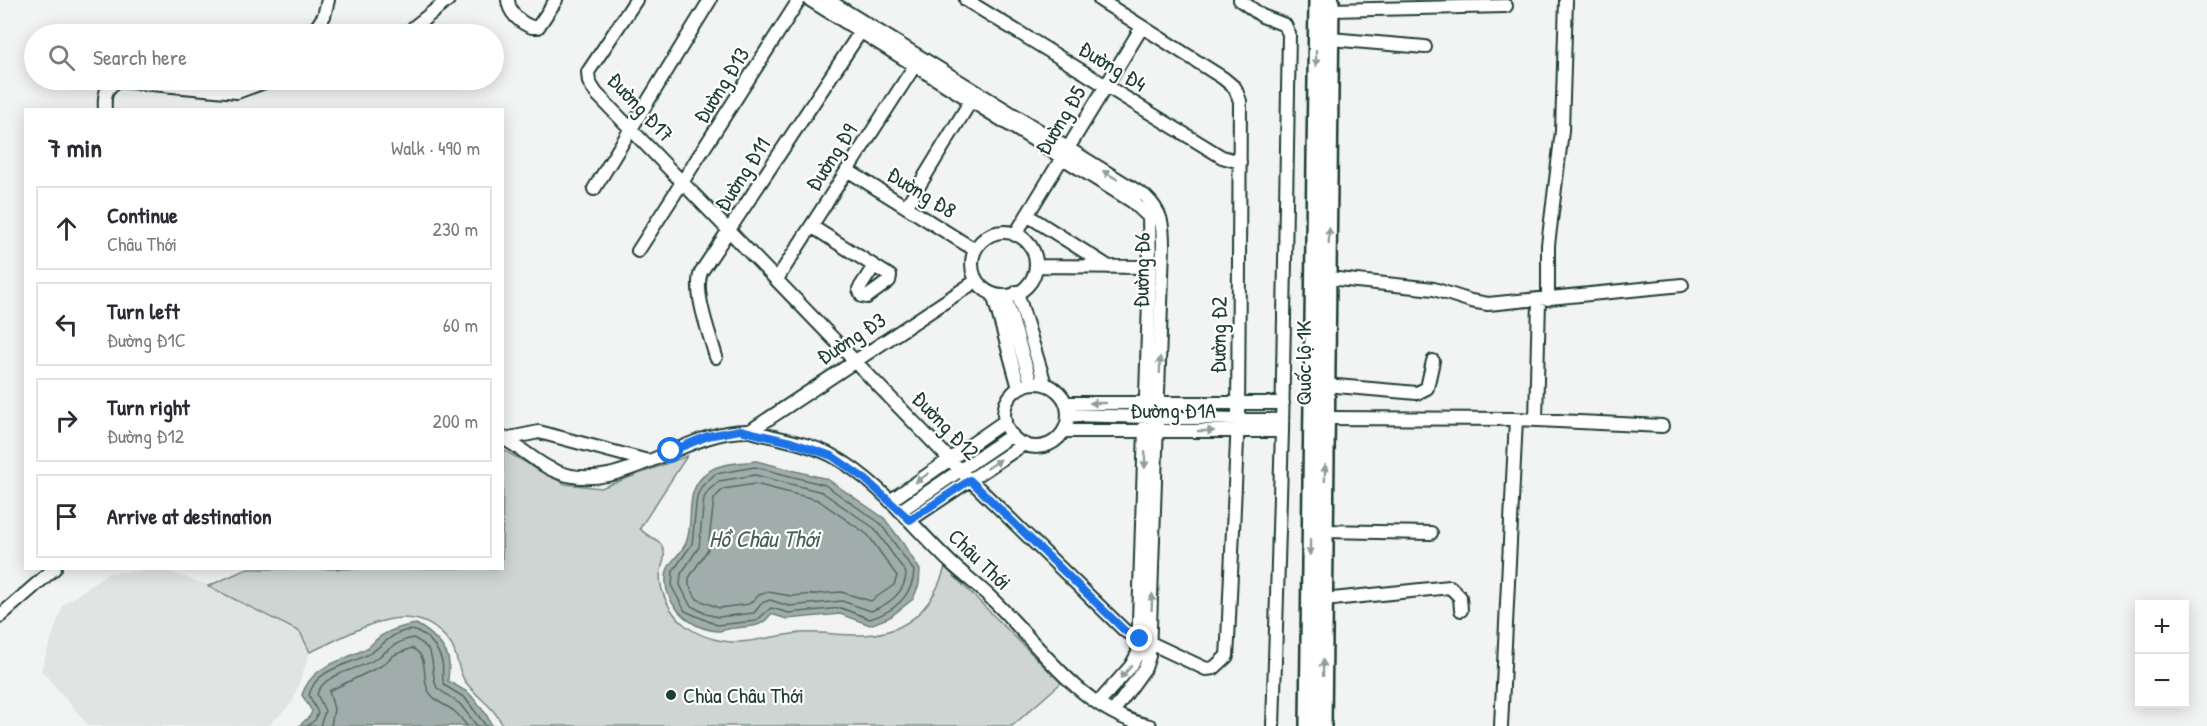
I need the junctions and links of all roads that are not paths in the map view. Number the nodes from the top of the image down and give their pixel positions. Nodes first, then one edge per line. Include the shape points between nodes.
1 (328, 0) edge
2 (448, 0) edge
3 (508, 0) edge
4 (556, 0) edge
5 (636, 0) edge
6 (710, 0) edge
7 (799, 0) edge
8 (810, 0) edge
9 (828, 0) edge
10 (966, 0) edge
11 (1100, 0) edge
12 (1240, 0) edge
13 (1317, 0) edge
14 (1566, 0) edge
15 (1330, 5) edge
16 (1506, 6) dead end
17 (319, 24) edge
18 (418, 24) edge
19 (1142, 27) junction
20 (863, 28) junction
21 (1330, 39) junction
22 (1425, 47) dead end
23 (917, 62) junction
24 (1105, 87) junction
25 (107, 90) edge
26 (216, 90) edge
27 (242, 90) edge
28 (974, 97) junction
29 (105, 108) edge
30 (632, 128) junction
31 (1065, 153) junction
32 (1240, 162) junction
33 (847, 170) junction
34 (684, 183) junction
35 (594, 189) dead end
36 (906, 207) junction
37 (1027, 215) junction
38 (812, 225) junction
39 (730, 230) junction
40 (1015, 235) junction
41 (1157, 246) junction
42 (975, 250) junction
43 (638, 251) dead end
44 (874, 266) dead end
45 (1037, 266) junction
46 (1109, 267) junction
47 (1150, 267) junction
48 (1328, 278) junction
49 (777, 279) junction
50 (976, 281) junction
51 (1682, 285) dead end
52 (1005, 294) junction
53 (1544, 299) junction
54 (1155, 311) junction
55 (1018, 338) junction
56 (716, 357) dead end
57 (856, 361) junction
58 (1433, 361) dead end
59 (1031, 383) junction
60 (1045, 384) junction
61 (1326, 386) junction
62 (1019, 388) junction
63 (1282, 402) junction
64 (1146, 404) junction
65 (1159, 404) junction
66 (1238, 404) junction
67 (1067, 409) junction
68 (1146, 417) junction
69 (1159, 417) junction
70 (1326, 418) junction
71 (1516, 419) junction
72 (1536, 419) junction
73 (1005, 421) junction
74 (1238, 424) junction
75 (1282, 425) junction
76 (1662, 426) dead end
77 (750, 430) junction
78 (1064, 431) junction
79 (1152, 431) junction
80 (1012, 435) junction
81 (504, 439) edge
82 (1024, 444) junction
83 (648, 460) junction
84 (949, 460) junction
85 (960, 470) junction
86 (970, 480) junction
87 (890, 501) junction
88 (900, 511) junction
89 (910, 520) junction
90 (1323, 531) junction
91 (1431, 533) dead end
92 (53, 570) edge
93 (1323, 600) junction
94 (1461, 610) dead end
95 (0, 616) edge
96 (1144, 640) junction
97 (1099, 702) junction
98 (1113, 712) junction
99 (1150, 726) edge
100 (1273, 726) edge
101 (1308, 726) edge
102 (1323, 726) edge
103 (1501, 726) edge

1 - 17 street
2 - 18 street
3 - 4 street via 509,7 524,24 538,27
5 - 30 street, Đường Đ17 via 588,72 596,93
6 - 30 street
7 - 34 street, Đường Đ13
8 - 20 street, Đường Đ6
9 - 20 street, Đường Đ6
10 - 24 street, Đường Đ4
11 - 19 street, Đường Đ2
12 - 63 street via 1262,16 1285,25 1289,34
13 -> 101 main road, Quốc lộ 1K
14 - 53 street via 1562,131
15 - 16 street
15 - 21 main road, Quốc lộ 1K
19 - 24 street, Đường Đ5
19 - 32 street, Đường Đ2 via 1235,88 1241,114
20 - 23 street, Đường Đ6
20 - 39 street, Đường Đ11
21 - 22 street
48 -> 21 main road, Quốc lộ 1K
23 - 28 street, Đường Đ6
23 - 33 street, Đường Đ9
24 - 31 street, Đường Đ5
24 - 32 street, Đường Đ4 via 1222,157
25 - 29 street
26 - 27 street
28 - 31 street, Đường Đ6
28 - 36 street
30 - 34 street, Đường Đ17
30 - 35 street
31 - 37 street, Đường Đ5
31 - 41 street, Đường Đ6 via 1158,208 1163,224
32 - 66 street, Đường Đ2
33 - 36 street, Đường Đ8
33 - 38 street, Đường Đ9
34 - 39 street, Đường Đ17
34 - 43 street, Đường Đ13
36 - 42 street, Đường Đ8
37 - 40 street, Đường Đ5
37 - 46 street
38 - 44 street
38 - 49 street, Đường Đ9
39 - 49 street, Đường Đ12
39 - 56 street, Đường Đ11 via 697,280
40 - 42 street via 989,236
40 - 45 street via 1031,248
41 - 47 street, Đường Đ6
41 - 54 street, Đường Đ6
42 - 50 street via 972,271
45 - 46 street
45 - 52 street via 1029,283
46 - 47 street
47 - 54 street, Đường Đ6
48 - 53 street via 1434,289 1488,304
48 - 61 main road, Quốc lộ 1K
49 - 57 street, Đường Đ12
50 - 52 street
50 - 57 street, Đường Đ3
51 - 53 street
52 - 55 street
52 - 55 street
53 - 72 street
54 - 64 street, Đường Đ6
65 -> 54 street, Đường Đ6
55 - 59 street
55 - 60 street
55 - 62 street
57 - 77 street, Đường Đ3
57 - 84 street, Đường Đ12
58 - 61 street via 1427,388 1417,393
59 - 60 street
59 - 62 street
60 - 67 street via 1058,390
61 - 70 main road, Quốc lộ 1K
62 - 73 street via 1008,401
63 - 66 street, Đường Đ1A
63 - 75 street
64 - 65 street, Đường Đ1A
64 -> 67 street, Đường Đ1A
64 - 68 street, Đường Đ6
65 - 66 street, Đường Đ1A
65 - 69 street, Đường Đ6
66 - 74 street, Đường Đ2
67 - 68 street, Đường Đ1A
67 - 78 street
68 - 69 street, Đường Đ1A
68 - 79 street, Đường Đ6
69 - 74 street, Đường Đ1A
69 - 79 street, Đường Đ6
70 - 71 street
90 -> 70 main road, Quốc lộ 1K
71 - 72 street
71 - 103 street
72 - 76 street
73 - 80 street
73 - 84 street
74 - 75 street, Đường Đ1A
79 -> 74 street, Đường Đ1A
74 - 96 street, Đường Đ2 via 1227,656 1214,668 1206,669
75 - 100 street
77 - 83 street, Châu Thới via 708,436
77 - 87 street, Châu Thới via 832,456
78 - 79 street, Đường Đ1A
78 - 82 street via 1042,446
79 - 96 street, Đường Đ6
80 - 82 street
80 - 85 street
81 - 83 street via 539,432
81 - 83 street, Châu Thới via 553,470 578,476 609,475
86 -> 82 street
84 - 85 street, Đường Đ12
84 -> 87 street
85 - 86 street, Đường Đ12
85 - 88 street
86 - 89 street
86 - 96 street, Đường Đ12 via 1125,631
87 - 88 street, Châu Thới
88 - 89 street, Châu Thới
89 - 97 street, Châu Thới via 993,599 1043,657
90 - 91 street
90 - 93 main road, Quốc lộ 1K
92 - 95 street
93 - 94 street via 1450,587 1460,597
102 -> 93 main road, Quốc lộ 1K
96 -> 97 street, Đường Đ6 via 1137,659
96 - 98 street, Đường Đ6 via 1145,668
97 - 98 street, Châu Thới
98 - 99 street, Châu Thới

